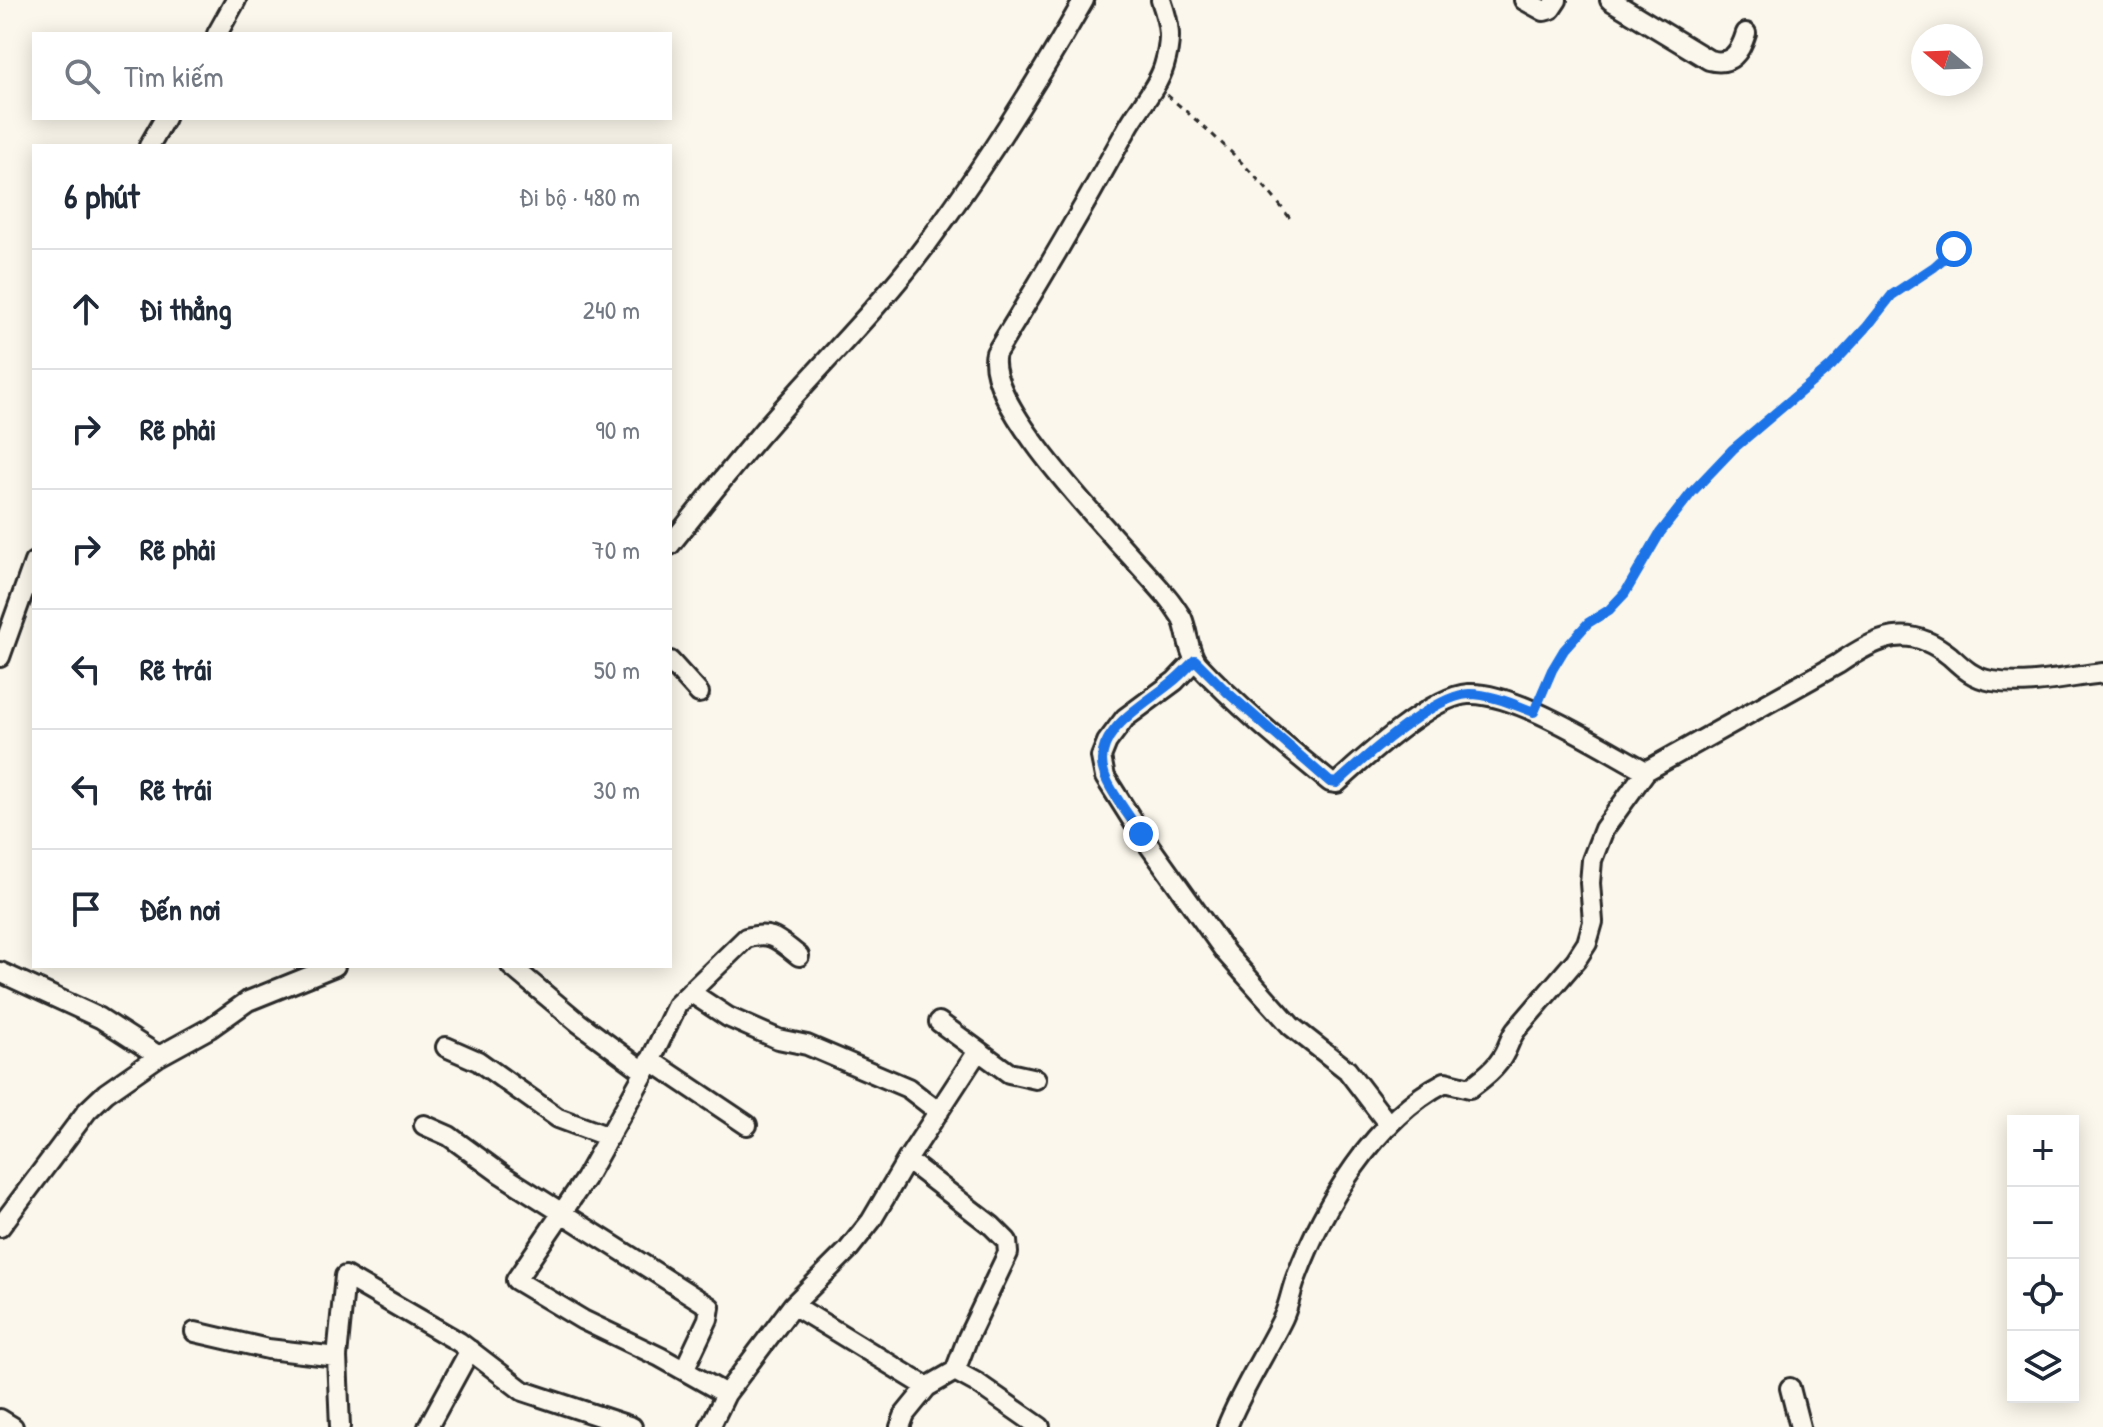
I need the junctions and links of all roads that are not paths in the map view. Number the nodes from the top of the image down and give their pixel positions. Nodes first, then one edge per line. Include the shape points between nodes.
1 (236, 0) edge
2 (1084, 0) edge
3 (1161, 0) edge
4 (1524, 0) edge
5 (1557, 0) edge
6 (1610, 0) edge
7 (218, 32) edge
8 (1746, 33) dead end
9 (164, 120) edge
10 (150, 144) edge
11 (672, 543) edge
12 (32, 568) edge
13 (0, 657) edge
14 (1195, 660) junction
15 (672, 663) edge
16 (2103, 673) edge
17 (699, 693) dead end
18 (1646, 771) junction
19 (799, 956) dead end
20 (330, 968) edge
21 (513, 968) edge
22 (0, 972) edge
23 (690, 992) junction
24 (939, 1022) dead end
25 (446, 1047) dead end
26 (978, 1051) junction
27 (159, 1056) junction
28 (648, 1066) junction
29 (1036, 1079) dead end
30 (939, 1112) junction
31 (424, 1125) dead end
32 (747, 1125) dead end
33 (1389, 1125) junction
34 (609, 1137) junction
35 (907, 1160) junction
36 (562, 1214) junction
37 (0, 1227) edge
38 (793, 1305) junction
39 (195, 1332) dead end
40 (470, 1350) junction
41 (337, 1357) junction
42 (684, 1370) junction
43 (955, 1371) junction
44 (927, 1387) junction
45 (1790, 1388) dead end
46 (726, 1394) junction
47 (0, 1419) edge
48 (13, 1427) edge
49 (340, 1427) edge
50 (428, 1427) edge
51 (632, 1427) edge
52 (710, 1427) edge
53 (900, 1427) edge
54 (1040, 1427) edge
55 (1227, 1427) edge
56 (1800, 1427) edge

1 - 7 street
2 - 11 street via 925,246
3 - 14 street via 1171,32 1163,68 993,361 1002,391 1034,442 1169,599
4 - 5 street via 1544,11
6 - 8 street via 1721,64 1732,60
9 - 10 street
12 - 13 street
14 - 18 street via 1330,782 1337,783 1409,723 1467,694 1534,712
14 - 33 street via 1125,718 1101,757 1105,777 1226,953 1291,1026 1347,1070
15 - 17 street
16 - 18 street via 1991,681 1970,674 1917,636 1889,636
18 - 33 street via 1604,829 1596,850 1590,883 1593,922 1576,960 1507,1041 1505,1053 1487,1076 1470,1088 1445,1082
19 - 23 street via 772,935 746,938
20 - 27 street via 248,1001
21 - 28 street via 579,1023
22 - 27 street via 100,1018
23 - 28 street via 677,1005
23 - 30 street via 728,1017 908,1088
24 - 26 street
25 - 34 street via 478,1061 558,1118
26 - 29 street via 1009,1073
26 - 30 street
27 - 37 street via 87,1111
28 - 32 street
28 - 34 street
30 - 35 street
31 - 36 street via 449,1136
33 - 55 street via 1350,1172 1327,1212 1295,1278 1284,1315
34 - 36 street
35 - 38 street via 871,1221
35 - 43 street via 1007,1241 1008,1253
36 - 42 street via 710,1307
36 - 42 street via 516,1280
38 - 44 street
38 - 46 street
39 - 41 street via 268,1349
40 - 41 street via 345,1276
40 - 50 street
40 - 51 street via 523,1391
41 - 49 street
42 - 46 street
43 - 44 street
43 - 54 street
44 - 53 street
45 - 56 street
46 - 52 street
47 - 48 street

